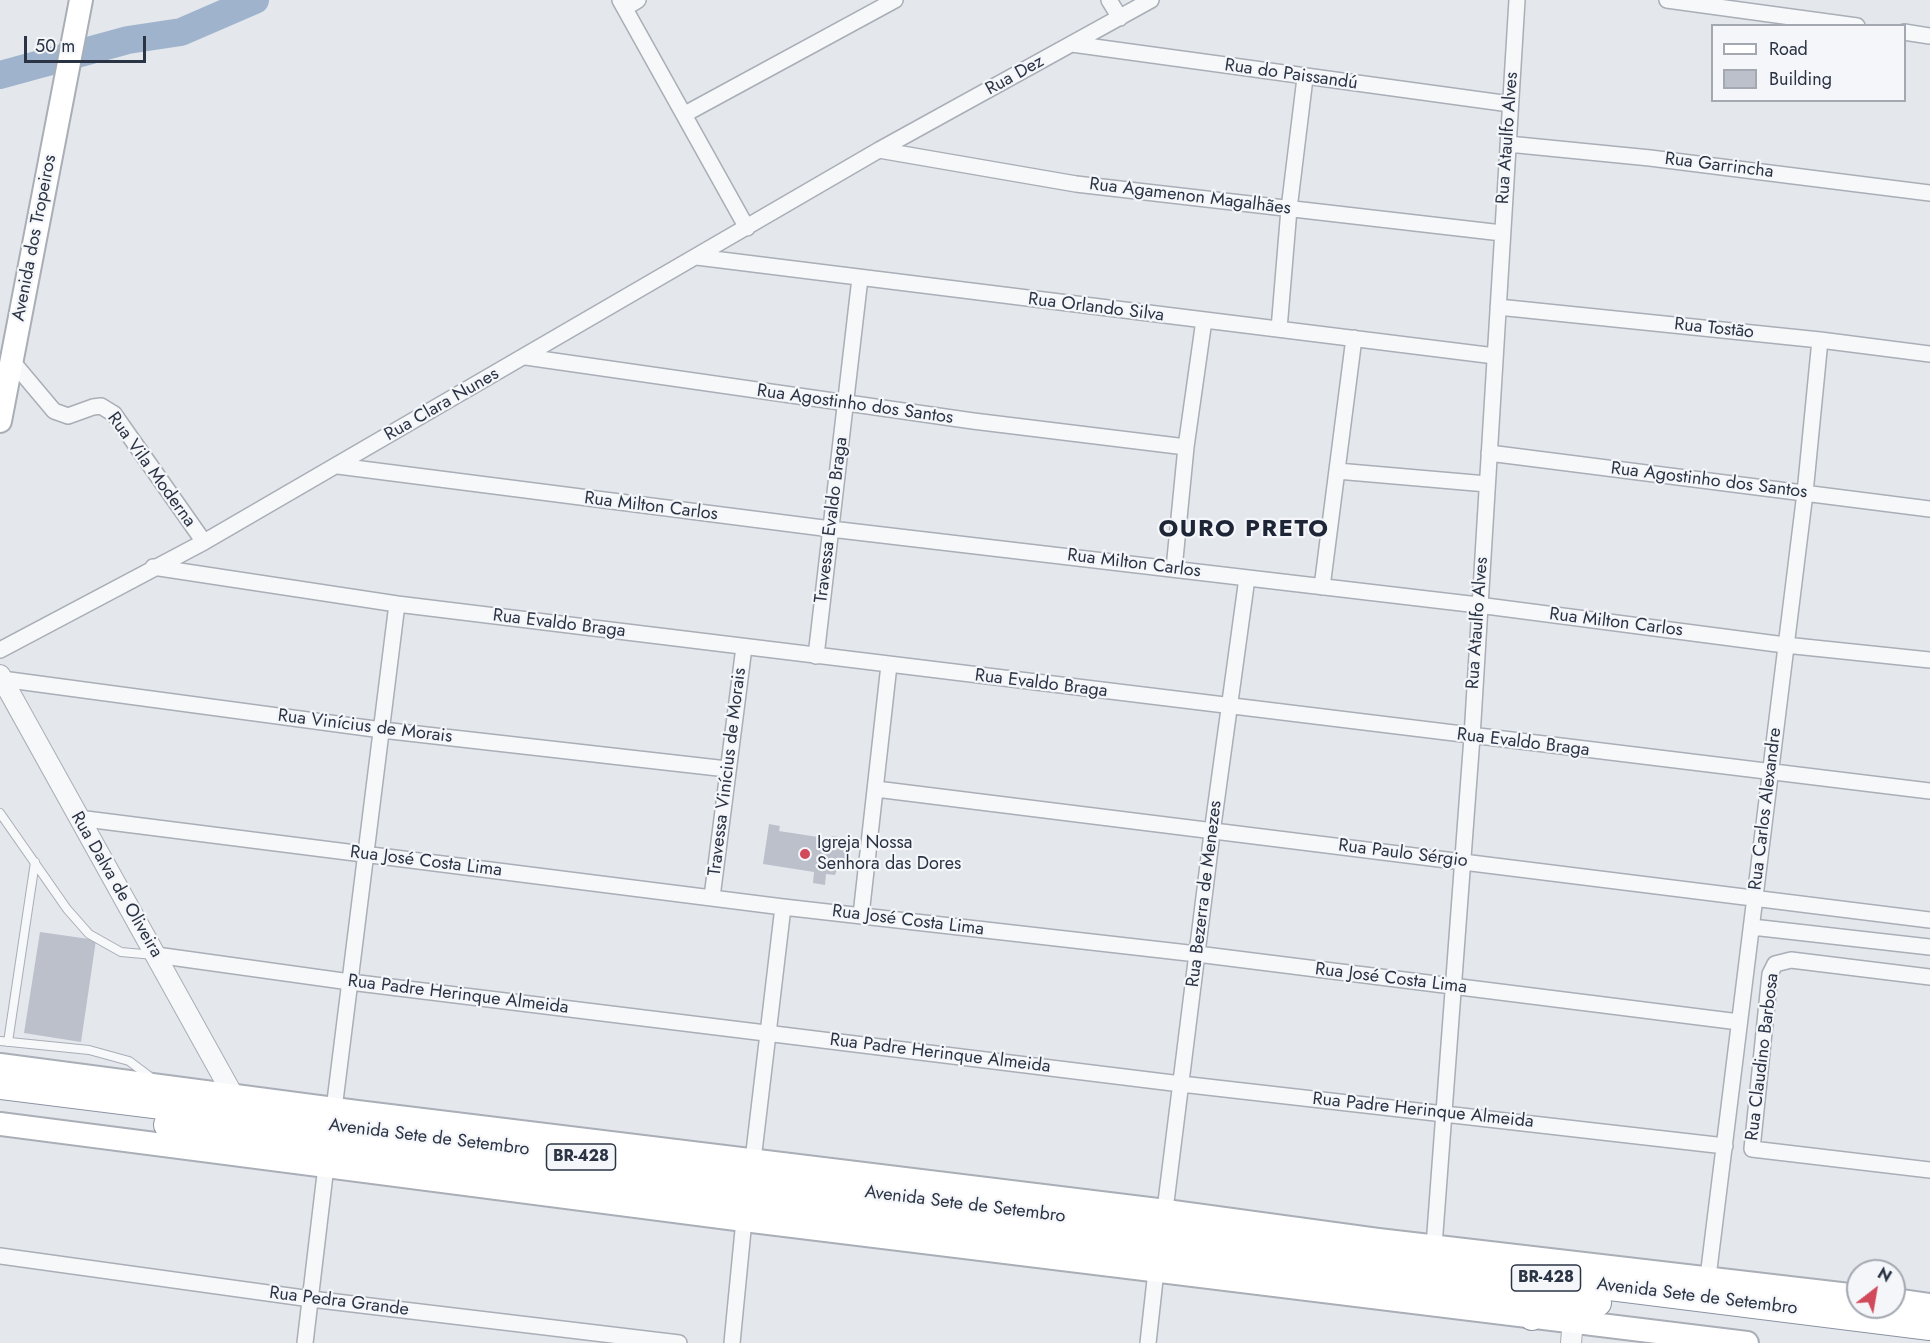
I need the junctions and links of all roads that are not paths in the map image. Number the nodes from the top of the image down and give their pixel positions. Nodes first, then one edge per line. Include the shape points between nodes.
1 (638, 0) edge
2 (895, 0) edge
3 (1109, 0) edge
4 (1151, 0) edge
5 (1517, 0) edge
6 (1667, 0) edge
7 (84, 1) edge
8 (622, 4) edge
9 (1120, 18) junction
10 (1842, 24) edge
11 (1906, 32) edge
12 (1930, 36) edge
13 (1072, 44) junction
14 (1305, 78) junction
15 (1510, 104) junction
16 (685, 114) junction
17 (1508, 144) junction
18 (879, 150) junction
19 (1930, 193) edge
20 (1289, 208) junction
21 (747, 228) junction
22 (1502, 233) junction
23 (697, 257) junction
24 (860, 278) junction
25 (1498, 307) junction
26 (1204, 320) junction
27 (1279, 329) junction
28 (1354, 338) junction
29 (1820, 340) junction
30 (1930, 354) edge
31 (1495, 356) junction
32 (526, 357) junction
33 (12, 361) junction
34 (846, 403) junction
35 (0, 421) edge
36 (1186, 447) junction
37 (1489, 453) junction
38 (338, 466) junction
39 (1336, 471) junction
40 (1487, 484) junction
41 (1805, 493) junction
42 (1930, 509) edge
43 (831, 529) junction
44 (204, 542) junction
45 (153, 567) junction
46 (1174, 569) junction
47 (1247, 578) junction
48 (1322, 587) junction
49 (397, 604) junction
50 (1478, 605) junction
51 (1785, 645) junction
52 (744, 646) junction
53 (0, 650) edge
54 (816, 656) junction
55 (1930, 660) edge
56 (889, 665) junction
57 (1, 677) edge
58 (1229, 707) junction
59 (382, 730) junction
60 (1472, 737) junction
61 (728, 769) junction
62 (1770, 771) junction
63 (876, 789) junction
64 (1930, 791) edge
65 (0, 813) edge
66 (78, 818) junction
67 (1212, 833) junction
68 (367, 855) junction
69 (1461, 861) junction
70 (35, 862) junction
71 (1755, 896) junction
72 (712, 897) junction
73 (783, 907) junction
74 (861, 915) junction
75 (1930, 920) edge
76 (1752, 927) junction
77 (1930, 947) edge
78 (1197, 954) junction
79 (156, 955) junction
80 (1930, 977) edge
81 (350, 982) junction
82 (1452, 987) junction
83 (1739, 1022) junction
84 (766, 1033) junction
85 (4, 1042) edge
86 (0, 1065) edge
87 (1181, 1084) junction
88 (0, 1086) edge
89 (232, 1095) junction
90 (161, 1096) junction
91 (0, 1104) edge
92 (334, 1109) junction
93 (1442, 1113) junction
94 (0, 1124) edge
95 (1725, 1146) junction
96 (753, 1160) junction
97 (326, 1166) junction
98 (1930, 1170) edge
99 (744, 1220) junction
100 (1278, 1226) junction
101 (1161, 1240) junction
102 (1434, 1246) junction
103 (1304, 1248) junction
104 (0, 1256) edge
105 (1708, 1277) junction
106 (1509, 1292) junction
107 (1846, 1294) edge
108 (311, 1299) junction
109 (1906, 1302) edge
110 (1930, 1305) edge
111 (1533, 1317) junction
112 (1573, 1321) edge
113 (1930, 1327) edge
114 (305, 1343) edge
115 (679, 1343) edge
116 (732, 1343) edge
117 (1148, 1343) edge
118 (1747, 1343) edge
119 (1922, 1343) edge

1 - 8 street
2 - 16 street
3 - 9 street
4 - 9 street, Rua Dez
5 - 15 street, Rua Ataulfo Alves
6 - 10 street
7 - 33 main road, Avenida dos Tropeiros
8 - 16 street
9 - 13 street, Rua Dez
11 - 12 street
13 - 14 street, Rua do Paissandú
13 - 18 street, Rua Dez
14 - 15 street, Rua do Paissandú
14 - 20 street
15 - 17 street, Rua Ataulfo Alves
16 - 21 street
17 - 19 street, Rua Garrincha
17 - 22 street, Rua Ataulfo Alves
18 - 20 street, Rua Agamenon Magalhães via 1076,184
18 - 21 street, Rua Clara Nunes
20 - 22 street, Rua Agamenon Magalhães
20 - 27 street
21 - 23 street, Rua Clara Nunes
22 - 25 street, Rua Ataulfo Alves
23 - 24 street, Rua Orlando Silva
23 - 32 street, Rua Clara Nunes
24 - 26 street, Rua Orlando Silva
24 - 34 street, Travessa Evaldo Braga
25 - 29 street, Rua Tostão
25 - 31 street, Rua Ataulfo Alves
26 - 27 street, Rua Orlando Silva
26 - 36 street
27 - 28 street, Rua Orlando Silva
28 - 31 street, Rua Orlando Silva
28 - 39 street
29 - 30 street, Rua Tostão
29 - 41 street, Rua Carlos Alexandre
31 - 37 street, Rua Ataulfo Alves
32 - 34 street, Rua Agostinho dos Santos
32 - 38 street, Rua Clara Nunes
33 - 35 main road, Avenida dos Tropeiros
33 - 44 street, Rua Vila Moderna via 54,411 68,416 101,406 114,414
34 - 36 street, Rua Agostinho dos Santos
34 - 43 street, Travessa Evaldo Braga
36 - 46 street
37 - 40 street, Rua Ataulfo Alves
37 - 41 street, Rua Agostinho dos Santos
38 - 43 street, Rua Milton Carlos
38 - 44 street, Rua Clara Nunes
39 - 40 street
39 - 48 street
40 - 50 street, Rua Ataulfo Alves
41 - 42 street, Rua Agostinho dos Santos
41 - 51 street, Rua Carlos Alexandre
43 - 46 street, Rua Milton Carlos
43 - 54 street, Travessa Evaldo Braga
44 - 45 street, Rua Clara Nunes
45 - 49 street, Rua Evaldo Braga
45 - 53 street, Rua Clara Nunes
46 - 47 street, Rua Milton Carlos
47 - 48 street, Rua Milton Carlos
47 - 58 street, Rua Bezerra de Menezes
48 - 50 street, Rua Milton Carlos
49 - 52 street, Rua Evaldo Braga
49 - 59 street
50 - 51 street, Rua Milton Carlos
50 - 60 street, Rua Ataulfo Alves
51 - 55 street, Rua Milton Carlos
51 - 62 street, Rua Carlos Alexandre
52 - 54 street, Rua Evaldo Braga
52 - 61 street, Travessa Vinícius de Morais
54 - 56 street, Rua Evaldo Braga
56 - 58 street, Rua Evaldo Braga
56 - 63 street
57 - 59 street, Rua Vinícius de Morais
57 - 66 street, Rua Dalva de Oliveira
58 - 60 street, Rua Evaldo Braga
58 - 67 street, Rua Bezerra de Menezes
59 - 61 street, Rua Vinícius de Morais
59 - 68 street
60 - 62 street, Rua Evaldo Braga
60 - 69 street, Rua Ataulfo Alves
61 - 72 street, Travessa Vinícius de Morais
62 - 64 street, Rua Evaldo Braga
62 - 71 street, Rua Carlos Alexandre
63 - 67 street, Rua Paulo Sérgio
63 - 74 street
65 - 70 lane
66 - 68 street, Rua José Costa Lima
66 - 79 street, Rua Dalva de Oliveira
67 - 69 street, Rua Paulo Sérgio
67 - 78 street, Rua Bezerra de Menezes
68 - 72 street, Rua José Costa Lima
68 - 81 street
69 - 71 street, Rua Paulo Sérgio
69 - 82 street, Rua Ataulfo Alves
70 - 79 lane via 89,934 121,952
70 - 85 lane
71 - 75 street, Rua Paulo Sérgio
71 - 76 street, Rua Carlos Alexandre
72 - 73 street, Rua José Costa Lima
73 - 74 street, Rua José Costa Lima
73 - 84 street
74 - 78 street, Rua José Costa Lima
76 - 77 street
76 - 83 street, Rua Carlos Alexandre
78 - 82 street, Rua José Costa Lima
78 - 87 street, Rua Bezerra de Menezes
79 - 81 street, Rua Padre Herinque Almeida
79 - 89 street, Rua Dalva de Oliveira
80 - 98 street, Rua Claudino Barbosa via 1791,960 1775,964 1770,974 1752,1149
81 - 84 street, Rua Padre Herinque Almeida
81 - 92 street
82 - 83 street, Rua José Costa Lima
82 - 93 street, Rua Ataulfo Alves
83 - 95 street, Rua Carlos Alexandre
84 - 87 street, Rua Padre Herinque Almeida
84 - 96 street
85 - 90 lane via 89,1050 129,1061
86 - 90 main road, Avenida Sete de Setembro
87 - 93 street, Rua Padre Herinque Almeida
87 - 101 street, Rua Bezerra de Menezes
88 - 90 highway, Avenida Sete de Setembro / BR-428
89 - 90 main road, Avenida Sete de Setembro
89 - 92 main road, Avenida Sete de Setembro
90 - 101 highway, Avenida Sete de Setembro / BR-428
91 - 101 highway, Avenida Sete de Setembro / BR-428
92 - 96 main road, Avenida Sete de Setembro
93 - 95 street, Rua Padre Herinque Almeida
93 - 102 street, Rua Ataulfo Alves
94 - 97 main road, Avenida Sete de Setembro
95 - 105 street, Rua Carlos Alexandre
96 - 101 main road, Avenida Sete de Setembro
97 - 99 main road, Avenida Sete de Setembro
97 - 108 street
99 - 101 main road, Avenida Sete de Setembro
99 - 116 street
100 - 101 main road, Avenida Sete de Setembro
100 - 102 main road, Avenida Sete de Setembro
100 - 103 highway
101 - 103 highway, Avenida Sete de Setembro / BR-428
101 - 106 highway, Avenida Sete de Setembro / BR-428
101 - 111 main road, Avenida Sete de Setembro
101 - 117 street, Rua Bezerra de Menezes
102 - 105 main road, Avenida Sete de Setembro
103 - 113 highway, Avenida Sete de Setembro / BR-428
104 - 108 street, Rua Pedra Grande
105 - 107 main road, Avenida Sete de Setembro
106 - 111 highway
106 - 112 highway, Avenida Sete de Setembro / BR-428
108 - 114 street
108 - 115 street, Rua Pedra Grande
109 - 110 main road
111 - 112 main road, Avenida Sete de Setembro
112 - 118 main road, Avenida Sete de Setembro
112 - 119 highway, Avenida Sete de Setembro / BR-428

